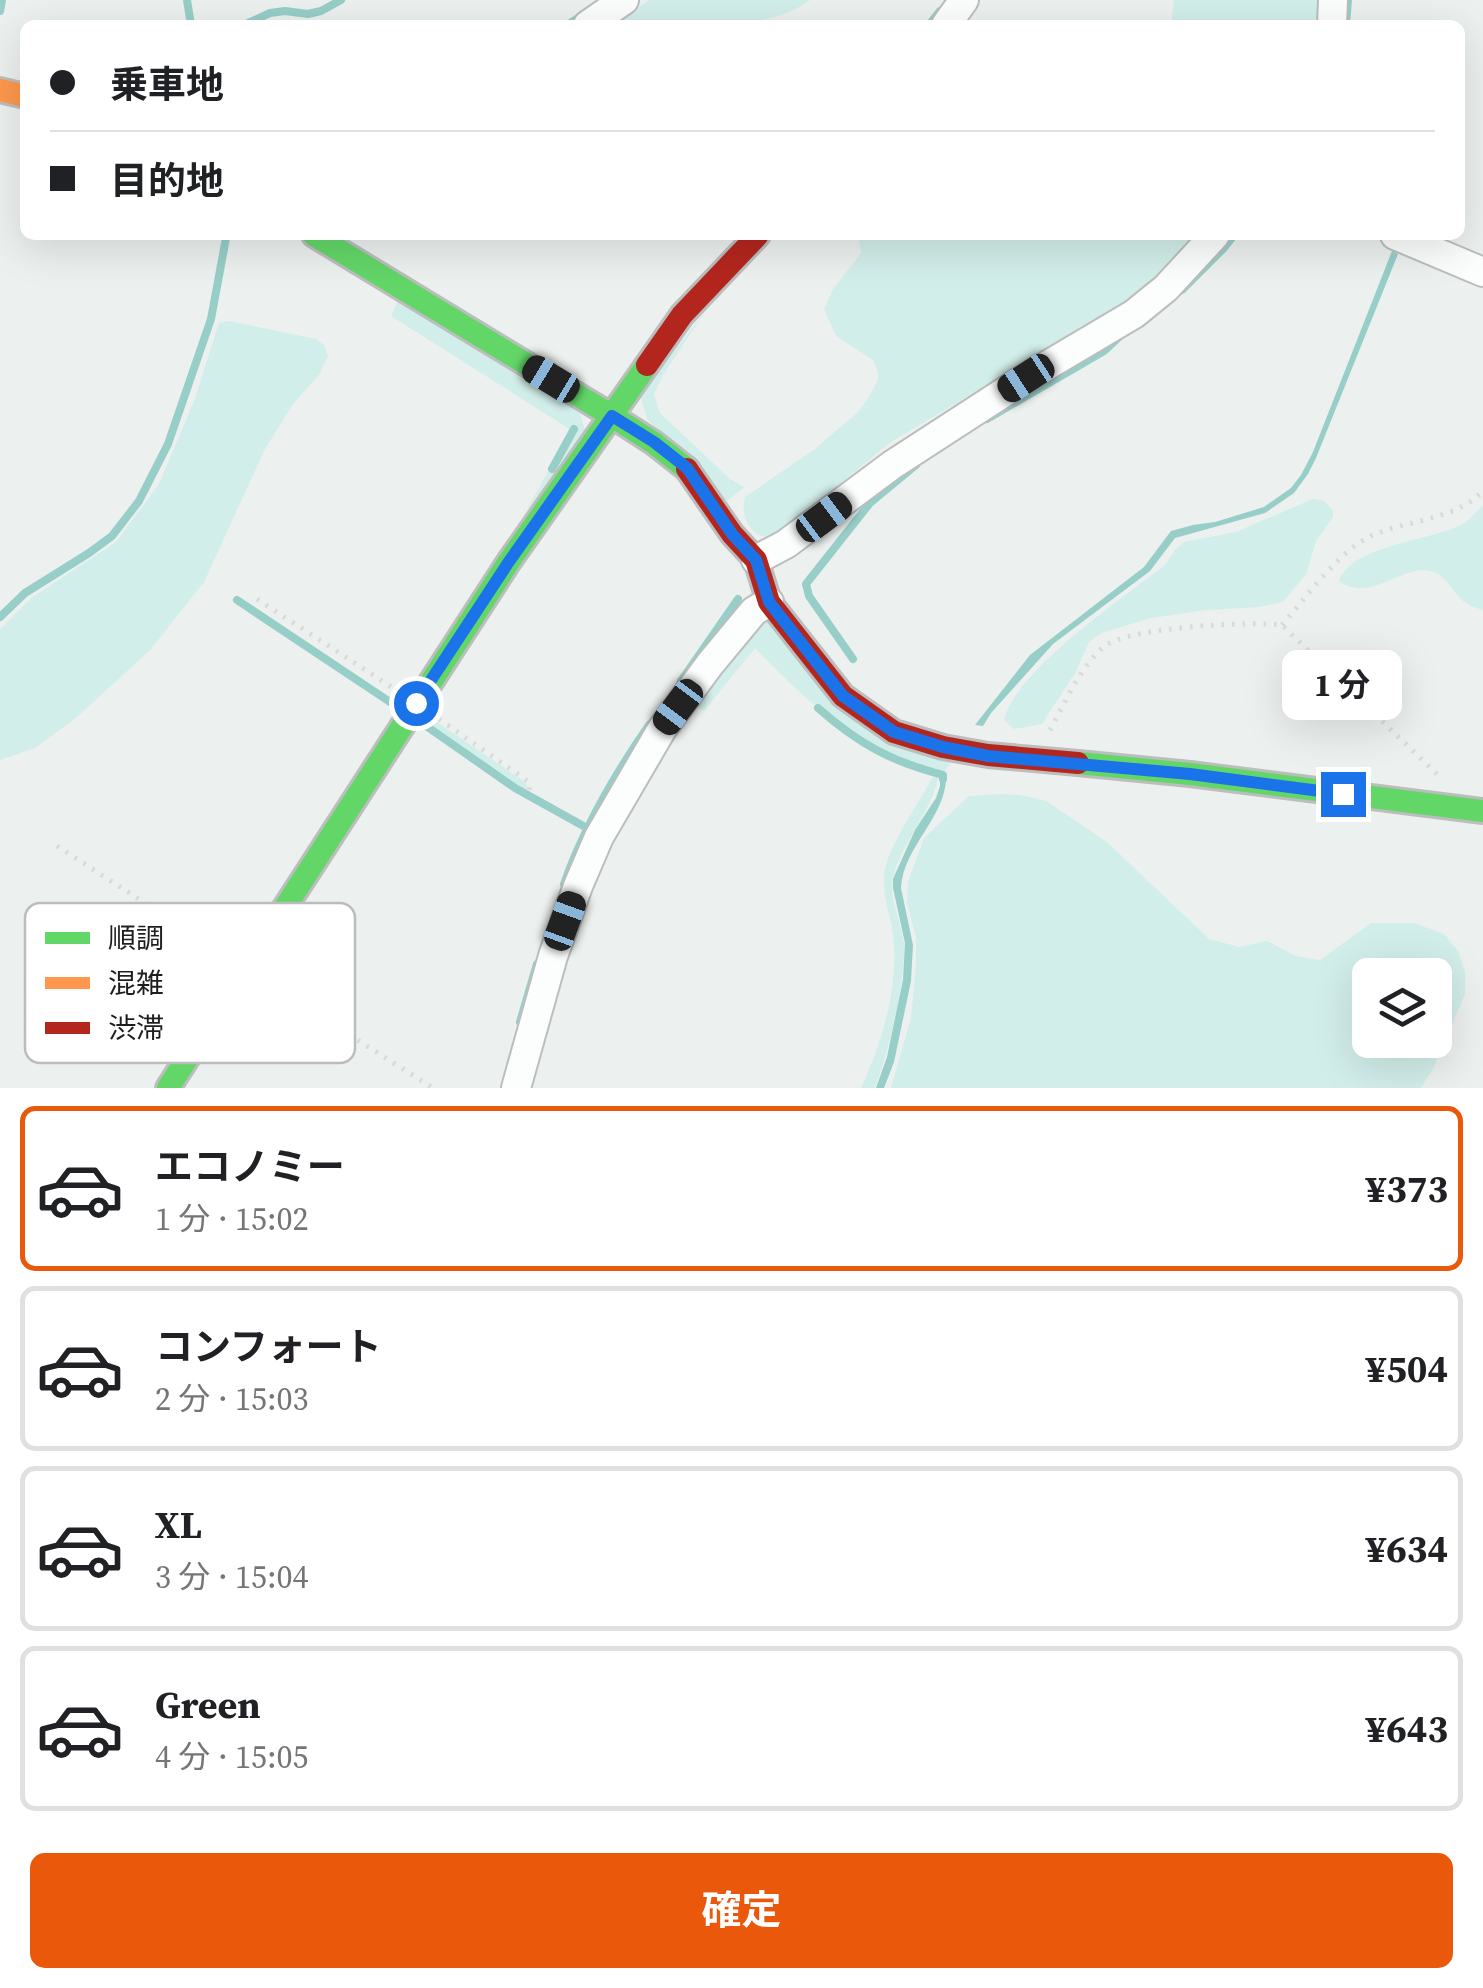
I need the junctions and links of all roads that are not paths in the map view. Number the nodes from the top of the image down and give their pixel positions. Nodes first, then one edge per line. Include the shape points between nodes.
1 (624, 0) edge
2 (595, 20) edge
3 (332, 240) edge
4 (753, 240) edge
5 (1210, 240) edge
6 (1407, 240) edge
7 (1483, 272) edge
8 (612, 416) junction
9 (756, 560) junction
10 (769, 602) junction
11 (1483, 811) edge
12 (289, 903) edge
13 (185, 1063) edge
14 (168, 1088) edge
15 (516, 1088) edge

1 - 2 street
3 - 8 street
4 - 8 street via 682,315
5 - 9 street via 1134,314 892,465
6 - 7 street
8 - 9 street via 687,468
8 - 12 street via 508,563
9 - 10 street
10 - 11 street via 843,696 894,732 943,747
10 - 15 street via 754,611 662,728 599,837 553,956
13 - 14 street

